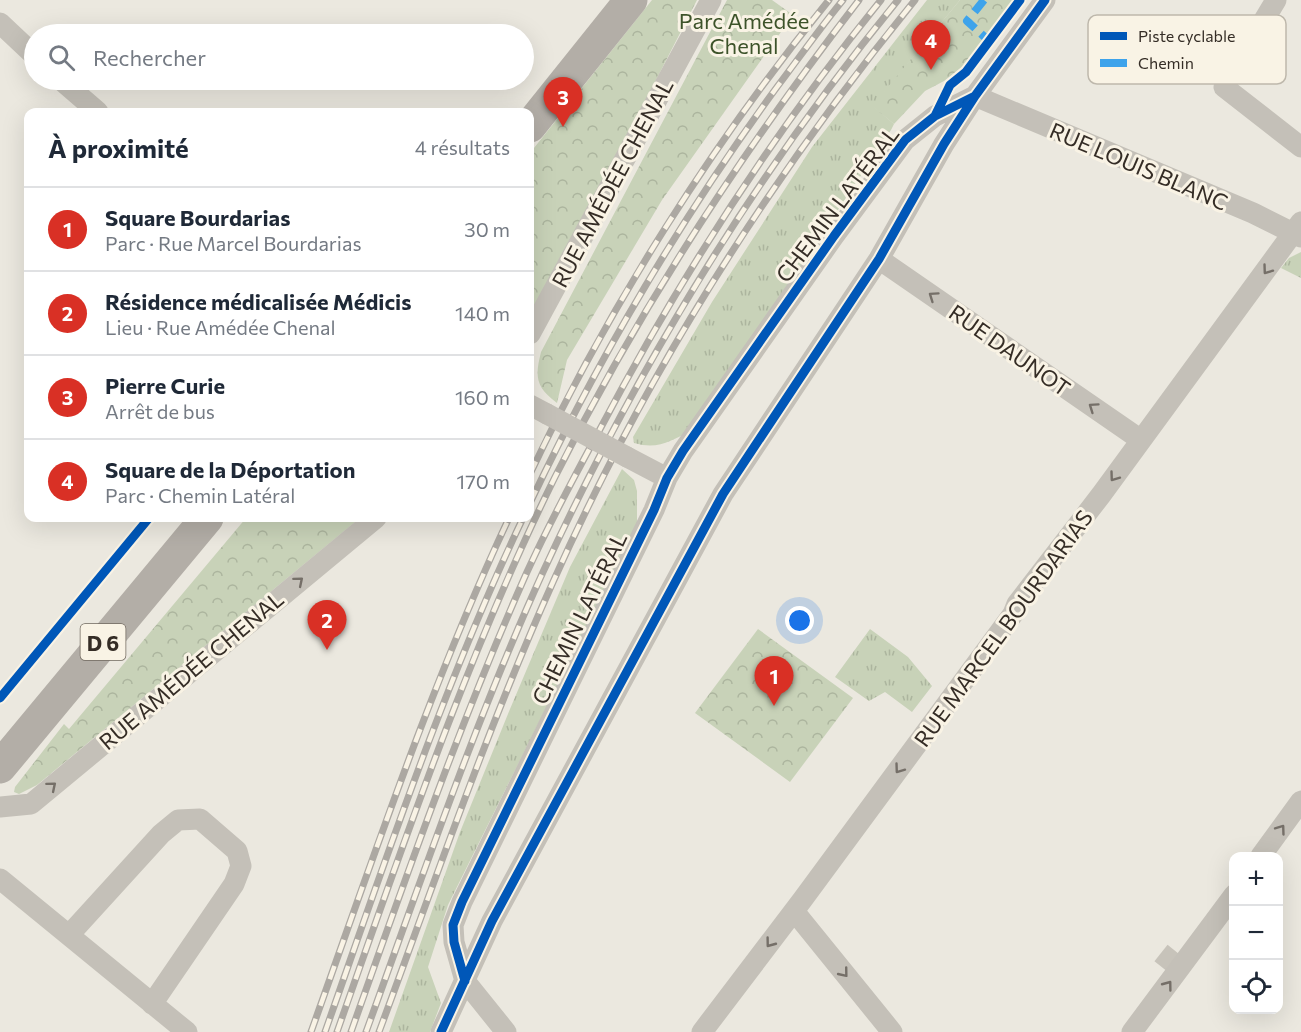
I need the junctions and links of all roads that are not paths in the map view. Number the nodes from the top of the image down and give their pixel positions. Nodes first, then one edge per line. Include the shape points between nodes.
1 (631, 0) edge
2 (711, 0) edge
3 (1045, 0) edge
4 (1276, 0) edge
5 (1267, 15) edge
6 (0, 23) edge
7 (24, 46) edge
8 (1226, 84) edge
9 (73, 90) edge
10 (975, 96) junction
11 (93, 108) edge
12 (534, 121) edge
13 (1301, 147) edge
14 (1298, 231) edge
15 (879, 260) junction
16 (534, 327) edge
17 (538, 409) edge
18 (1141, 440) junction
19 (667, 478) junction
20 (204, 522) edge
21 (371, 522) edge
22 (0, 767) edge
23 (1301, 803) edge
24 (0, 807) edge
25 (1264, 852) edge
26 (0, 879) edge
27 (1229, 900) edge
28 (794, 911) junction
29 (69, 935) junction
30 (465, 981) junction
31 (152, 1004) junction
32 (187, 1032) edge
33 (441, 1032) edge
34 (506, 1032) edge
35 (702, 1032) edge
36 (892, 1032) edge
37 (1132, 1032) edge

1 - 12 main road
2 - 16 street, RUE AMÉDÉE CHENAL
3 - 10 street
4 - 5 street
6 - 7 street
8 - 13 street via 1224,87
9 - 11 street
10 - 14 street, RUE LOUIS BLANC
10 - 15 street
10 - 19 street, CHEMIN LATÉRAL via 935,116 905,141 820,255
14 -> 18 street, RUE MARCEL BOURDARIAS
18 -> 15 street, RUE DAUNOT
15 - 30 street via 723,494 492,921
17 - 19 street, bridge
18 -> 28 street, RUE MARCEL BOURDARIAS
19 - 30 street, CHEMIN LATÉRAL via 456,917 454,942
20 - 22 main road, D 6
24 -> 21 street, RUE AMÉDÉE CHENAL via 31,804
25 -> 23 street
26 - 29 street
37 -> 27 street
28 -> 35 street, RUE MARCEL BOURDARIAS
28 -> 36 street
29 - 31 street
29 - 31 street via 161,834 178,820 200,819 237,851 241,866 234,884
30 - 33 street
30 - 34 street
31 - 32 street

